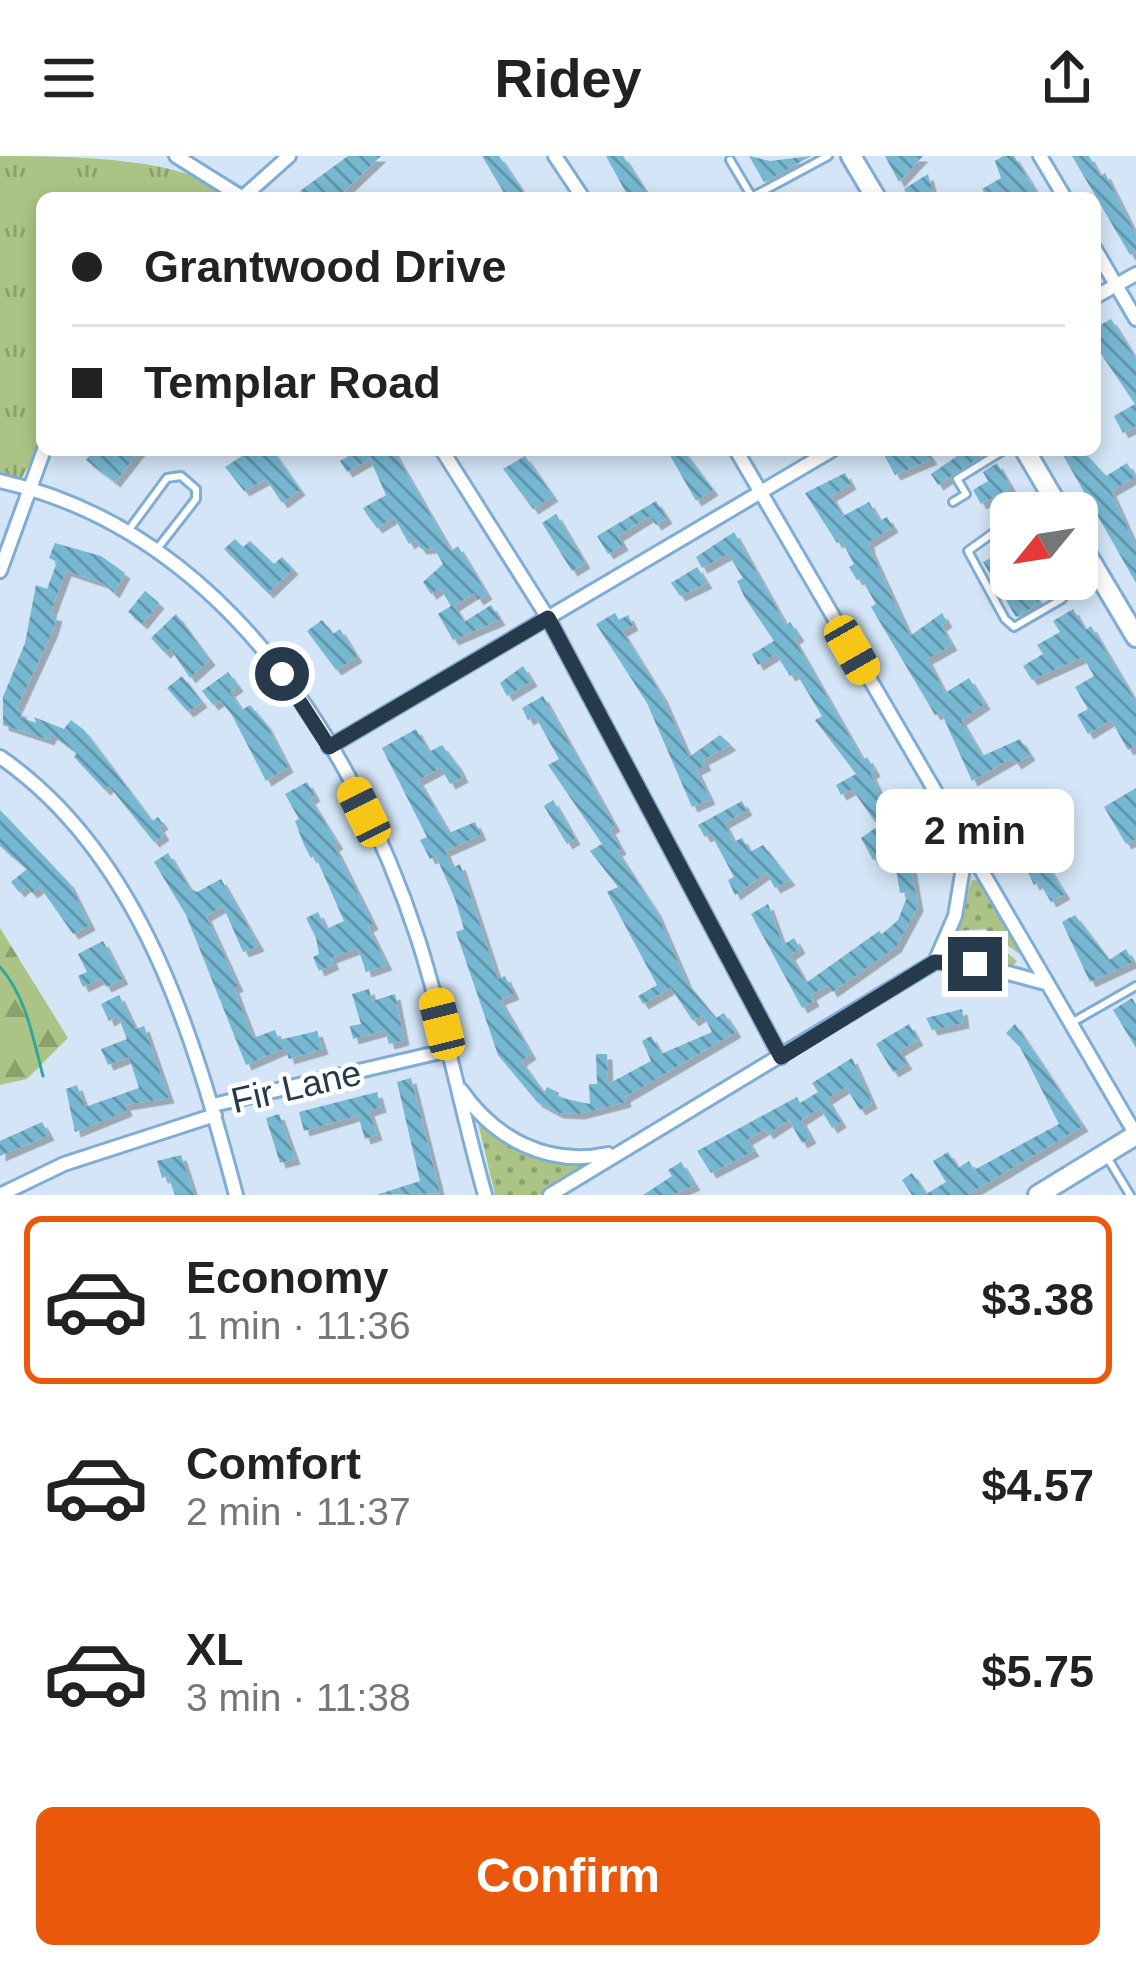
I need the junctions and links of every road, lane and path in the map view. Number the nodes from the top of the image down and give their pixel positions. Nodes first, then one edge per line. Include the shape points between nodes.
1 (176, 156) edge
2 (289, 156) edge
3 (555, 156) edge
4 (828, 156) edge
5 (851, 156) edge
6 (1040, 156) edge
7 (730, 160) dead end
8 (233, 192) edge
9 (250, 192) edge
10 (579, 192) edge
11 (749, 192) edge
12 (761, 192) edge
13 (872, 192) edge
14 (1061, 192) edge
15 (1101, 259) edge
16 (1136, 274) edge
17 (1116, 285) junction
18 (1101, 294) edge
19 (1136, 319) edge
20 (41, 456) edge
21 (446, 456) edge
22 (740, 456) edge
23 (822, 456) edge
24 (994, 456) edge
25 (1029, 456) edge
26 (0, 481) edge
27 (28, 488) junction
28 (761, 492) junction
29 (1050, 492) edge
30 (953, 502) dead end
31 (128, 530) junction
32 (990, 532) edge
33 (157, 549) junction
34 (0, 571) edge
35 (1098, 573) edge
36 (990, 590) edge
37 (995, 600) edge
38 (1059, 600) edge
39 (548, 618) junction
40 (1136, 637) edge
41 (329, 747) junction
42 (0, 758) edge
43 (967, 848) junction
44 (935, 962) junction
45 (1046, 983) junction
46 (1136, 986) edge
47 (1070, 1024) junction
48 (449, 1050) junction
49 (781, 1057) junction
50 (456, 1081) junction
51 (214, 1110) junction
52 (1136, 1135) edge
53 (632, 1145) junction
54 (1105, 1154) junction
55 (1126, 1194) edge
56 (0, 1195) edge
57 (236, 1195) edge
58 (484, 1195) edge
59 (550, 1195) edge
60 (1038, 1195) edge

1 - 8 street
2 - 9 street
3 - 10 street
4 - 12 lane
5 - 13 main road
6 - 14 street
7 - 11 lane
15 - 17 street
16 - 17 street
17 - 18 street
17 - 19 street
20 - 27 street
21 - 39 street
22 - 28 street
23 - 28 street
24 - 30 lane via 957,479 966,494
25 - 29 main road
26 - 27 street
27 - 31 street
27 - 34 street
28 - 39 street
28 - 43 street
31 - 33 street
31 - 33 lane via 167,478 181,476 196,499
32 - 36 lane via 968,551
33 - 41 street via 243,626
35 - 40 main road
37 - 38 lane via 1013,627
39 - 41 street
39 - 49 street
41 - 48 street via 398,884
42 - 51 street via 50,797 102,858 161,968
43 - 44 street via 955,916
43 - 45 street
44 - 45 street
44 - 49 street
45 - 47 street
46 - 47 lane
47 - 52 street
48 - 50 street
48 - 51 street, Fir Lane
49 - 53 street
50 - 53 street via 489,1123 526,1147 584,1157
50 - 58 street
51 - 56 street, Fir Lane via 64,1163
51 - 57 street
52 - 54 main road
53 - 59 street
54 - 55 lane
54 - 60 main road

